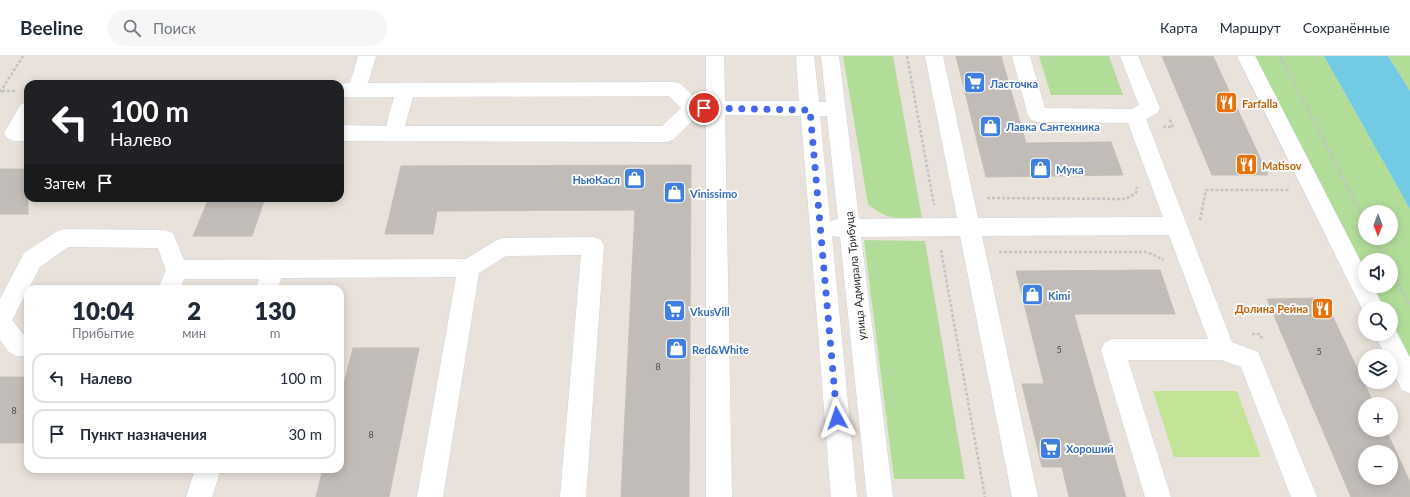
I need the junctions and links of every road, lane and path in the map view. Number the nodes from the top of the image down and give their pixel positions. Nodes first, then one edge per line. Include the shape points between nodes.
1 (23, 56) edge
2 (367, 56) edge
3 (715, 56) edge
4 (805, 56) edge
5 (830, 56) edge
6 (908, 56) edge
7 (934, 56) edge
8 (1021, 56) edge
9 (1129, 56) edge
10 (1246, 56) edge
11 (1280, 56) edge
12 (348, 90) edge
13 (406, 90) junction
14 (21, 91) dead end
15 (0, 92) edge
16 (693, 108) junction
17 (715, 108) junction
18 (810, 110) junction
19 (836, 110) junction
20 (1168, 113) dead end
21 (24, 115) edge
22 (1135, 116) junction
23 (1157, 127) dead end
24 (24, 133) edge
25 (344, 133) edge
26 (393, 134) junction
27 (1138, 180) dead end
28 (1313, 190) junction
29 (932, 196) junction
30 (963, 198) junction
31 (847, 205) junction
32 (1358, 206) edge
33 (1200, 220) dead end
34 (1176, 226) junction
35 (937, 227) junction
36 (970, 227) junction
37 (820, 228) junction
38 (850, 228) junction
39 (888, 228) junction
40 (942, 251) junction
41 (974, 252) junction
42 (1168, 265) dead end
43 (469, 268) junction
44 (173, 279) edge
45 (270, 279) edge
46 (1398, 283) edge
47 (1369, 301) edge
48 (1410, 306) edge
49 (1247, 334) dead end
50 (1390, 341) edge
51 (1263, 342) dead end
52 (24, 345) edge
53 (1223, 349) junction
54 (1410, 382) edge
55 (207, 473) edge
56 (199, 497) edge
57 (430, 497) edge
58 (573, 497) edge
59 (719, 497) edge
60 (844, 497) edge
61 (852, 497) edge
62 (880, 497) edge
63 (985, 497) edge
64 (1025, 497) edge
65 (1158, 497) edge
66 (1304, 497) edge

1 - 15 path
2 - 12 street
3 - 17 street
4 - 18 street
5 - 19 street, улица Адмирала Трибуца
6 - 29 path
7 - 30 street
8 - 22 street via 1038,116
9 - 22 street via 1150,108
10 - 28 street
11 - 32 path
12 - 13 street
13 - 16 street via 674,89
13 - 26 street
14 - 15 path
16 - 17 street
16 - 26 street via 667,134
17 - 18 street
17 - 59 street
18 - 19 street
18 - 37 street
19 - 31 street, улица Адмирала Трибуца
20 - 23 path via 1174,127
21 - 24 street via 14,133
22 - 34 street
25 - 26 street
27 - 30 path via 1136,192 1126,199
28 - 33 path via 1206,190
28 - 47 street
29 - 30 path
29 - 35 path
30 - 36 street
31 - 38 street, улица Адмирала Трибуца
31 - 39 street
34 - 36 street
34 - 53 street
35 - 36 street
35 - 39 street
35 - 40 path
36 - 41 street
37 - 38 street
37 - 60 street
38 - 39 street
38 - 62 street, улица Адмирала Трибуца
40 - 41 path
40 - 63 path
41 - 42 path via 1147,252 1165,260
41 - 64 street
43 - 45 street
43 - 57 street
43 - 58 street via 503,247 592,246
44 - 45 street
44 - 52 street via 165,239 64,238 32,260 0,321 17,345
46 - 48 path
49 - 51 path via 1260,334
50 - 54 street
53 - 65 street via 1114,350
53 - 66 street via 1250,360
55 - 56 street
60 - 61 street

